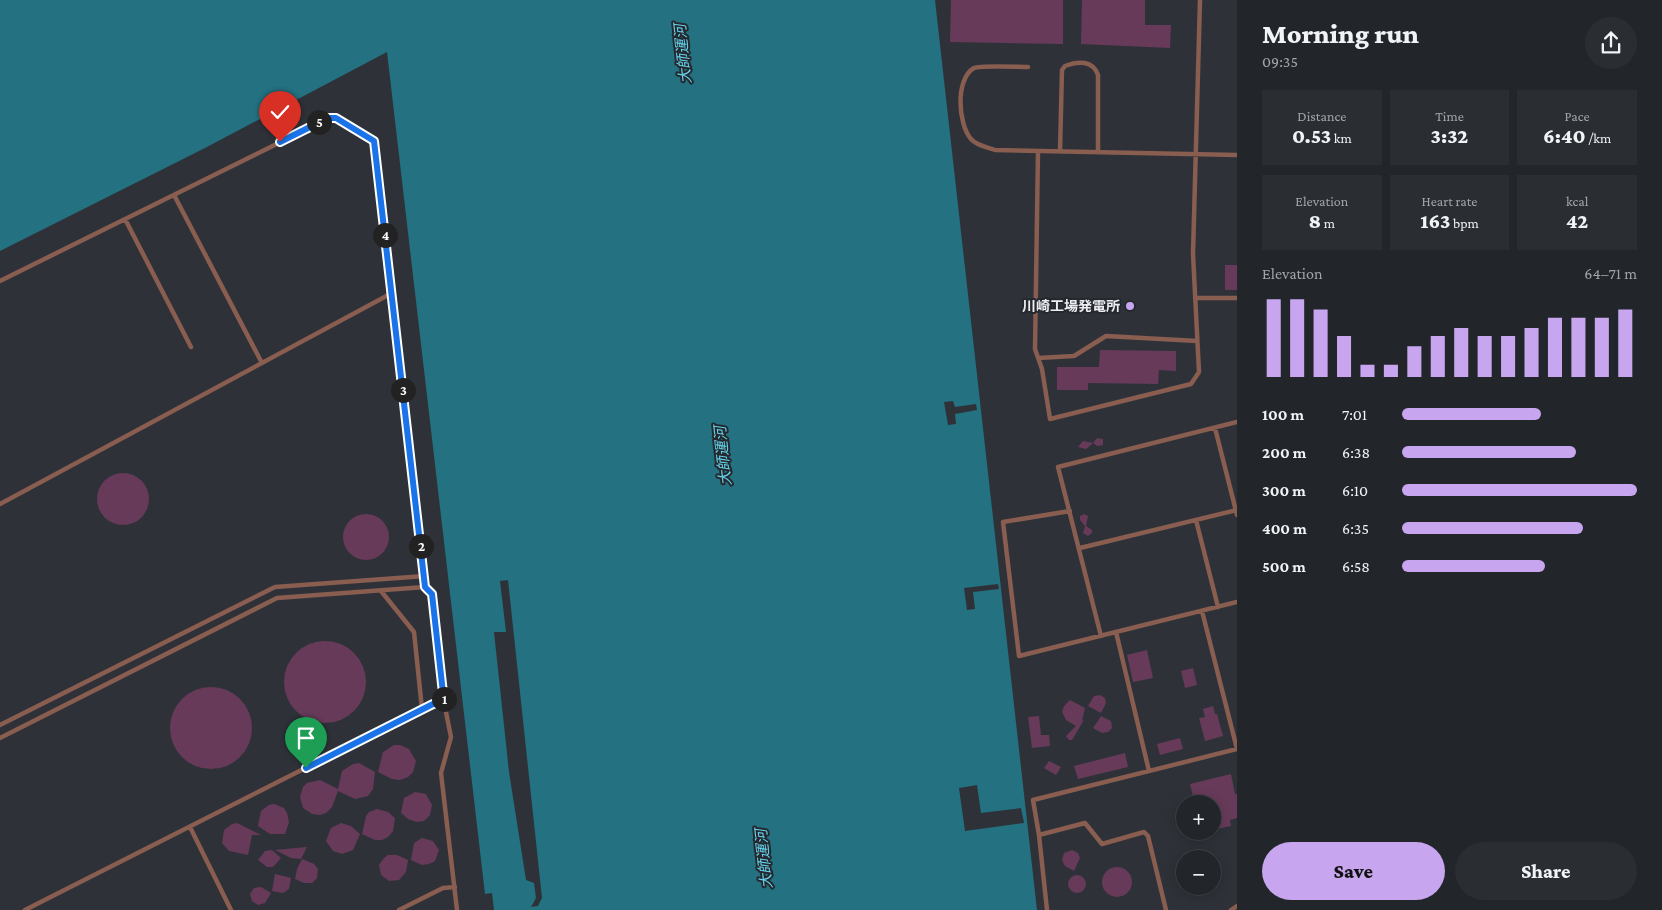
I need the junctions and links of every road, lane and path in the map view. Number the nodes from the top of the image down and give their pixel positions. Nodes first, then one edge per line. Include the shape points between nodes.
1 (1200, 0) edge
2 (1028, 67) dead end
3 (1038, 151) junction
4 (1060, 151) junction
5 (1098, 152) junction
6 (1196, 154) junction
7 (1237, 155) edge
8 (174, 195) junction
9 (125, 219) junction
10 (0, 281) edge
11 (392, 293) junction
12 (1195, 298) junction
13 (1237, 298) edge
14 (1197, 341) junction
15 (192, 347) dead end
16 (1038, 358) junction
17 (262, 363) junction
18 (1237, 422) edge
19 (1215, 428) junction
20 (0, 504) edge
21 (1070, 511) junction
22 (1237, 512) edge
23 (1196, 520) junction
24 (1080, 548) junction
25 (425, 576) junction
26 (425, 587) junction
27 (382, 591) junction
28 (1237, 602) edge
29 (1218, 607) junction
30 (1202, 611) junction
31 (1116, 632) junction
32 (1101, 636) junction
33 (444, 702) junction
34 (422, 709) junction
35 (0, 725) edge
36 (0, 738) edge
37 (1237, 749) edge
38 (1149, 771) junction
39 (190, 827) junction
40 (1039, 835) junction
41 (455, 888) junction
42 (1237, 906) edge
43 (25, 910) edge
44 (231, 910) edge
45 (399, 910) edge
46 (458, 910) edge
47 (1046, 910) edge
48 (1166, 910) edge
49 (1231, 910) edge

1 - 6 lane
2 - 3 lane via 976,67 967,74 962,85 961,112 966,132 977,144 995,150
3 - 4 lane
3 - 16 lane via 1034,349
4 - 5 lane
4 - 5 lane via 1062,70 1080,62 1096,69 1098,75
5 - 6 lane
6 - 7 lane
6 - 12 lane
8 - 9 lane
8 - 11 lane via 328,118 336,118 374,141
8 - 17 lane
9 - 10 lane
9 - 15 lane
11 - 17 lane
11 - 25 lane
12 - 13 lane
12 - 14 lane
14 - 16 lane via 1106,336 1074,356
14 - 16 lane via 1199,372 1191,384 1050,419
17 - 20 lane
18 - 19 lane
19 - 21 lane via 1058,467
19 - 22 lane
21 - 24 lane
21 - 32 lane via 1003,522 1019,656
22 - 23 lane
23 - 24 lane
23 - 29 lane
24 - 32 lane
25 - 26 lane
25 - 35 lane via 275,587
26 - 27 lane
26 - 33 lane via 432,594
27 - 34 lane via 414,632
27 - 36 lane via 277,598
28 - 29 lane
29 - 30 lane
30 - 31 lane
30 - 37 lane
31 - 32 lane
31 - 38 lane
33 - 34 lane
33 - 41 lane via 451,737 441,773
34 - 39 lane
37 - 38 lane
38 - 40 lane via 1033,800
39 - 43 lane
39 - 44 lane
40 - 47 lane
40 - 48 lane via 1086,823 1102,844 1144,832 1148,836
41 - 45 lane via 443,888
41 - 46 lane
42 - 49 lane

